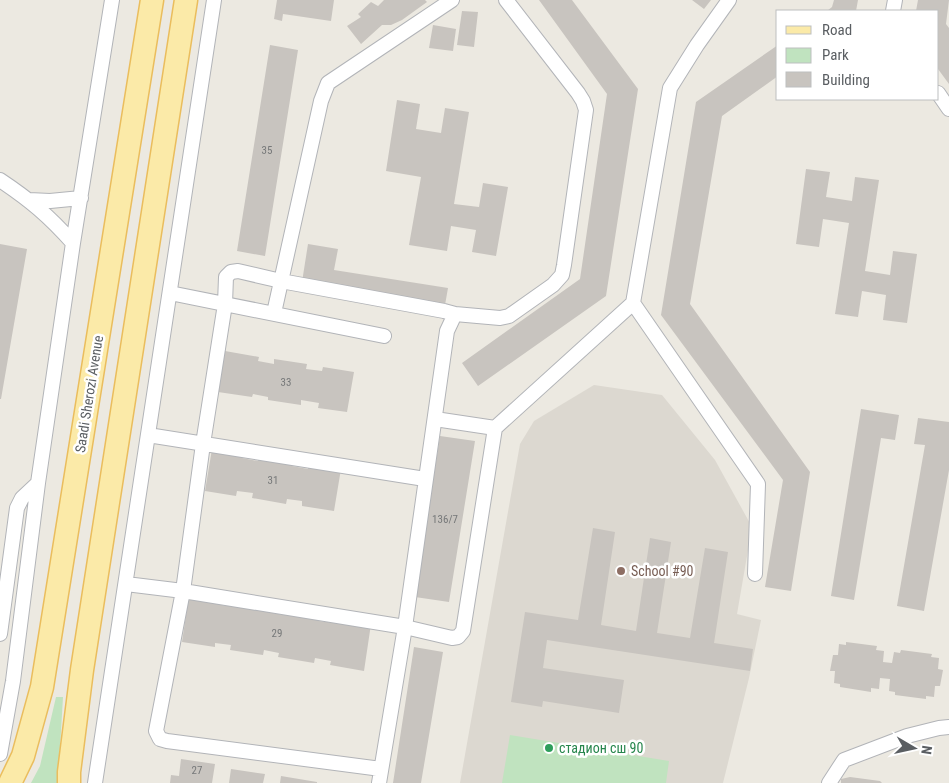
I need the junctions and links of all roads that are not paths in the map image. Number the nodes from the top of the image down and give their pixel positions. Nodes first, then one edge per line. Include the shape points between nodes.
1 (112, 0) edge
2 (152, 0) edge
3 (186, 0) edge
4 (214, 0) edge
5 (452, 0) edge
6 (506, 0) edge
7 (729, 0) edge
8 (939, 95) edge
9 (949, 110) edge
10 (0, 180) edge
11 (81, 198) junction
12 (29, 200) junction
13 (72, 243) junction
14 (281, 281) junction
15 (170, 292) junction
16 (633, 303) junction
17 (225, 304) junction
18 (274, 314) junction
19 (456, 314) junction
20 (384, 336) dead end
21 (435, 419) junction
22 (495, 428) junction
23 (148, 435) junction
24 (203, 444) junction
25 (425, 479) junction
26 (38, 483) junction
27 (755, 574) dead end
28 (126, 584) junction
29 (183, 591) junction
30 (404, 627) junction
31 (0, 634) edge
32 (6, 680) edge
33 (949, 728) edge
34 (0, 754) edge
35 (380, 776) edge
36 (10, 783) edge
37 (69, 783) edge
38 (95, 783) edge
39 (829, 783) edge

1 - 11 street
2 - 36 main road, Saadi Sherozi Avenue via 42,687 23,756
3 - 37 main road via 82,670
4 - 15 street
5 - 14 street via 328,83 321,101
6 - 19 street via 584,101 586,110 564,264 562,275 553,285 509,316
7 - 16 street via 670,88
8 - 9 street
10 - 12 street
11 - 12 street
11 - 13 street
12 - 13 street
13 - 26 street
14 - 17 street via 231,272 226,277
14 - 18 street
14 - 19 street
15 - 17 street
15 - 23 street
16 - 22 street
16 - 27 street via 758,484
17 - 18 street
17 - 24 street
18 - 20 street
19 - 21 street via 447,331
21 - 22 street
21 - 25 street
22 - 30 street via 463,631 452,638
23 - 24 street
23 - 28 street
24 - 25 street
24 - 29 street
25 - 30 street
26 - 31 street via 22,498 17,508
26 - 32 street
28 - 29 street
28 - 38 street
29 - 30 street
29 - 35 street via 156,731 160,739
30 - 35 street
32 - 34 street
33 - 39 street via 907,736 844,760

